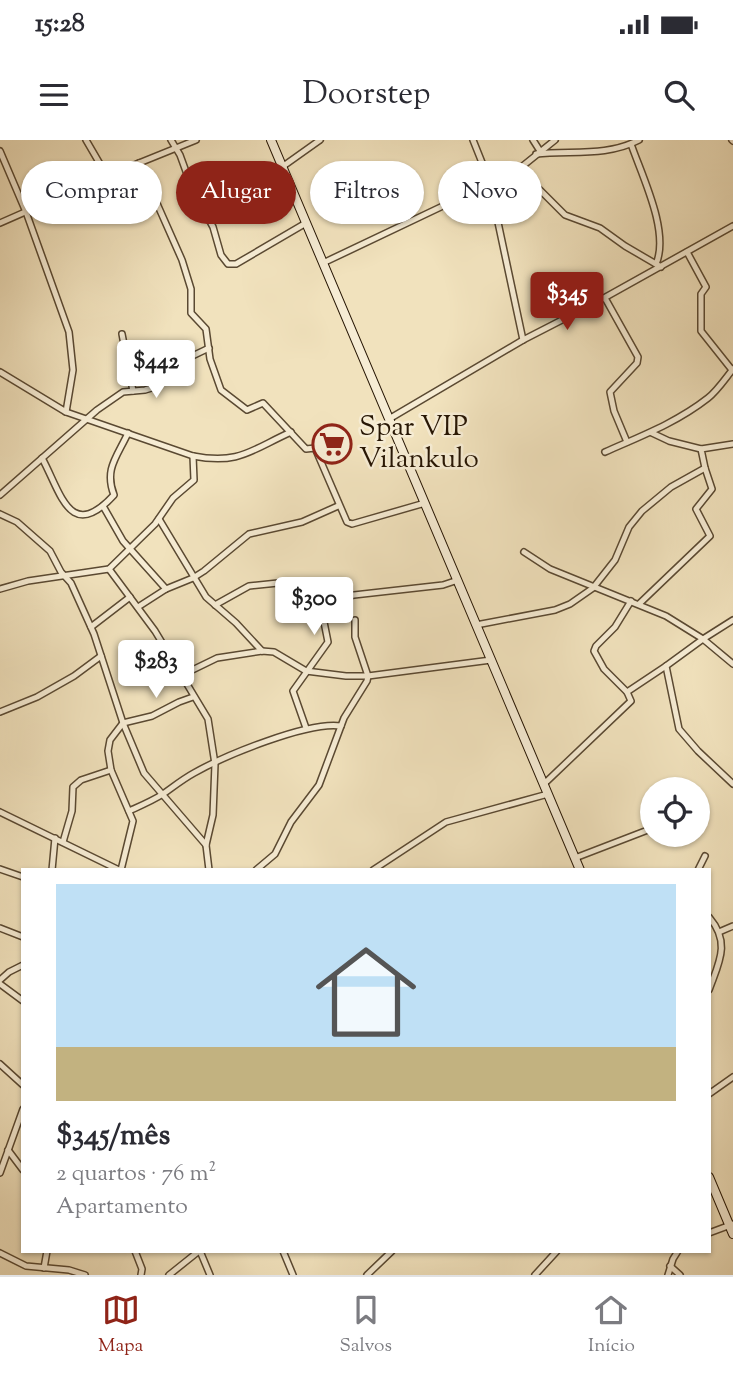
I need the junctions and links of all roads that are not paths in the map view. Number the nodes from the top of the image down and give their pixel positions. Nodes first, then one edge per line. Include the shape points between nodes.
1 (86, 140) edge
2 (171, 140) edge
3 (196, 140) edge
4 (271, 140) edge
5 (320, 140) edge
6 (473, 140) edge
7 (533, 140) edge
8 (555, 140) edge
9 (639, 140) edge
10 (631, 144) junction
11 (175, 148) junction
12 (0, 151) edge
13 (538, 153) junction
14 (98, 161) edge
15 (144, 161) edge
16 (280, 161) edge
17 (290, 161) edge
18 (481, 161) edge
19 (530, 161) edge
20 (542, 192) edge
21 (21, 200) edge
22 (296, 200) edge
23 (438, 208) edge
24 (21, 214) edge
25 (162, 215) edge
26 (0, 223) edge
27 (306, 223) junction
28 (30, 224) edge
29 (497, 224) edge
30 (733, 226) edge
31 (687, 252) junction
32 (323, 263) junction
33 (659, 266) junction
34 (606, 298) junction
35 (122, 334) dead end
36 (523, 340) junction
37 (209, 348) junction
38 (733, 369) edge
39 (0, 372) edge
40 (133, 391) junction
41 (66, 412) junction
42 (86, 418) junction
43 (389, 419) junction
44 (291, 432) junction
45 (128, 433) junction
46 (652, 433) junction
47 (627, 442) junction
48 (733, 444) edge
49 (701, 449) junction
50 (605, 452) dead end
51 (193, 456) junction
52 (42, 458) junction
53 (705, 468) junction
54 (0, 495) edge
55 (425, 503) junction
56 (103, 506) junction
57 (338, 506) junction
58 (0, 514) edge
59 (159, 519) junction
60 (130, 548) junction
61 (524, 552) dead end
62 (109, 569) junction
63 (64, 576) junction
64 (193, 578) junction
65 (458, 580) junction
66 (593, 588) junction
67 (0, 589) edge
68 (166, 589) junction
69 (130, 597) junction
70 (631, 601) junction
71 (320, 602) junction
72 (639, 604) junction
73 (215, 605) junction
74 (138, 607) junction
75 (355, 620) dead end
76 (733, 620) edge
77 (476, 625) junction
78 (91, 627) junction
79 (703, 639) junction
80 (262, 651) junction
81 (101, 656) junction
82 (491, 660) junction
83 (733, 664) edge
84 (666, 666) junction
85 (306, 671) junction
86 (180, 676) junction
87 (368, 676) junction
88 (627, 692) junction
89 (193, 697) junction
90 (0, 712) edge
91 (123, 723) junction
92 (341, 726) junction
93 (306, 728) junction
94 (215, 764) junction
95 (111, 771) junction
96 (544, 784) junction
97 (733, 784) edge
98 (548, 794) junction
99 (162, 795) junction
100 (129, 811) junction
101 (0, 812) edge
102 (640, 833) edge
103 (55, 838) junction
104 (63, 842) junction
105 (206, 845) junction
106 (705, 856) dead end
107 (575, 858) junction
108 (52, 868) edge
109 (114, 868) edge
110 (116, 868) edge
111 (209, 868) edge
112 (258, 868) edge
113 (376, 868) edge
114 (579, 868) edge
115 (699, 868) edge
116 (0, 869) edge
117 (21, 876) edge
118 (711, 920) edge
119 (733, 926) edge
120 (0, 928) edge
121 (719, 932) junction
122 (21, 936) edge
123 (21, 966) edge
124 (0, 982) edge
125 (711, 983) edge
126 (21, 999) edge
127 (0, 1064) edge
128 (733, 1077) edge
129 (21, 1084) edge
130 (711, 1093) edge
131 (21, 1114) edge
132 (8, 1150) junction
133 (21, 1167) edge
134 (0, 1173) edge
135 (711, 1181) edge
136 (731, 1224) edge
137 (711, 1232) edge
138 (733, 1234) edge
139 (0, 1253) edge
140 (47, 1253) edge
141 (136, 1253) edge
142 (196, 1253) edge
143 (200, 1253) edge
144 (284, 1253) edge
145 (390, 1253) edge
146 (555, 1253) edge
147 (677, 1253) edge
148 (26, 1266) junction
149 (670, 1266) junction
150 (44, 1268) junction
151 (31, 1275) edge
152 (85, 1275) edge
153 (141, 1275) edge
154 (169, 1275) edge
155 (210, 1275) edge
156 (293, 1275) edge
157 (367, 1275) edge
158 (535, 1275) edge
159 (668, 1275) edge
160 (680, 1275) edge

1 - 14 street
2 - 11 street
3 - 11 street
4 - 16 main road
5 - 17 street
6 - 18 street
7 - 13 street
8 - 13 street
9 - 10 street
10 - 13 street via 606,152
10 - 33 street via 659,227
11 - 15 street
11 - 27 street via 213,226 220,255 228,264 236,264
12 - 21 street
13 - 19 street
20 - 33 street via 565,215 600,228
22 - 27 main road
23 - 32 street
24 - 26 street
25 - 37 street via 191,289 191,313 206,329
27 - 32 main road
28 - 41 street via 69,332 73,370
29 - 36 street
30 - 31 street
31 - 33 street
31 - 38 street via 706,287 701,294 701,331
32 - 43 main road
33 - 34 street
34 - 36 street
34 - 47 street via 638,357 610,391
35 - 40 street
36 - 43 street
37 - 40 street via 184,360 158,386
37 - 44 street via 223,393 247,411 263,403
38 - 46 street via 709,397
39 - 41 street
40 - 42 street via 124,392
41 - 42 street
42 - 45 street
42 - 52 street
43 - 55 main road
44 - 51 street via 239,457
44 - 57 street via 306,449 315,448
45 - 51 street
45 - 56 street via 110,472 114,495
46 - 47 street
46 - 49 street
47 - 50 street
48 - 49 street
49 - 53 street
51 - 59 street via 194,480 173,498
52 - 54 street
52 - 56 street via 72,512 83,515
53 - 66 street via 671,486 642,511 629,527 615,560
53 - 72 street via 712,489 696,509 710,535
55 - 57 street via 352,524
55 - 65 main road
56 - 60 street
57 - 64 street via 302,522 249,534
58 - 63 street via 17,522 50,551
59 - 60 street
59 - 64 street
60 - 62 street
60 - 68 street
61 - 66 street
62 - 63 street
62 - 69 street
63 - 67 street
63 - 78 street
64 - 68 street
64 - 73 street
65 - 71 street
65 - 77 main road
66 - 70 street
66 - 77 street via 555,610
68 - 74 street
69 - 74 street
69 - 78 street
70 - 72 street
70 - 88 street via 594,651 607,673
71 - 73 street via 309,588 278,583 249,586
71 - 85 street via 328,642
72 - 79 street
73 - 80 street
74 - 86 street
75 - 87 street via 355,637
76 - 79 street
77 - 82 main road
78 - 81 street
79 - 83 street
79 - 84 street
80 - 85 street via 274,652
80 - 86 street via 207,661
81 - 90 street via 37,697
81 - 91 street
82 - 87 street
82 - 96 main road
84 - 88 street
84 - 97 street via 679,729
85 - 87 street
85 - 93 street via 293,691
86 - 89 street
87 - 92 street
88 - 96 street via 631,701
89 - 91 street via 152,716
89 - 94 street via 211,727
91 - 95 street via 110,740
91 - 99 street via 144,773
92 - 93 street
92 - 112 street via 319,785 291,822 275,854
93 - 94 street
94 - 99 street
94 - 105 street via 213,815
95 - 100 street
95 - 104 street via 81,780 73,788
96 - 98 main road
98 - 107 main road
98 - 113 street via 446,822
99 - 100 street
99 - 105 street
100 - 110 street via 133,827
101 - 103 street
102 - 107 street
103 - 104 street
103 - 108 street
104 - 109 street
105 - 111 street
106 - 115 street
107 - 114 main road
116 - 117 street
118 - 121 street
119 - 121 street
120 - 122 street
121 - 125 street via 721,954
123 - 124 street
124 - 126 street
127 - 129 street
128 - 130 street
131 - 132 street
132 - 133 street
132 - 134 street
135 - 136 main road
136 - 137 street
136 - 138 main road
139 - 148 street
140 - 150 street
141 - 153 street
142 - 154 street
143 - 155 street
144 - 156 street
145 - 157 street
146 - 158 street
147 - 149 street
148 - 150 street
148 - 151 street
149 - 159 street
149 - 160 street
150 - 152 street

